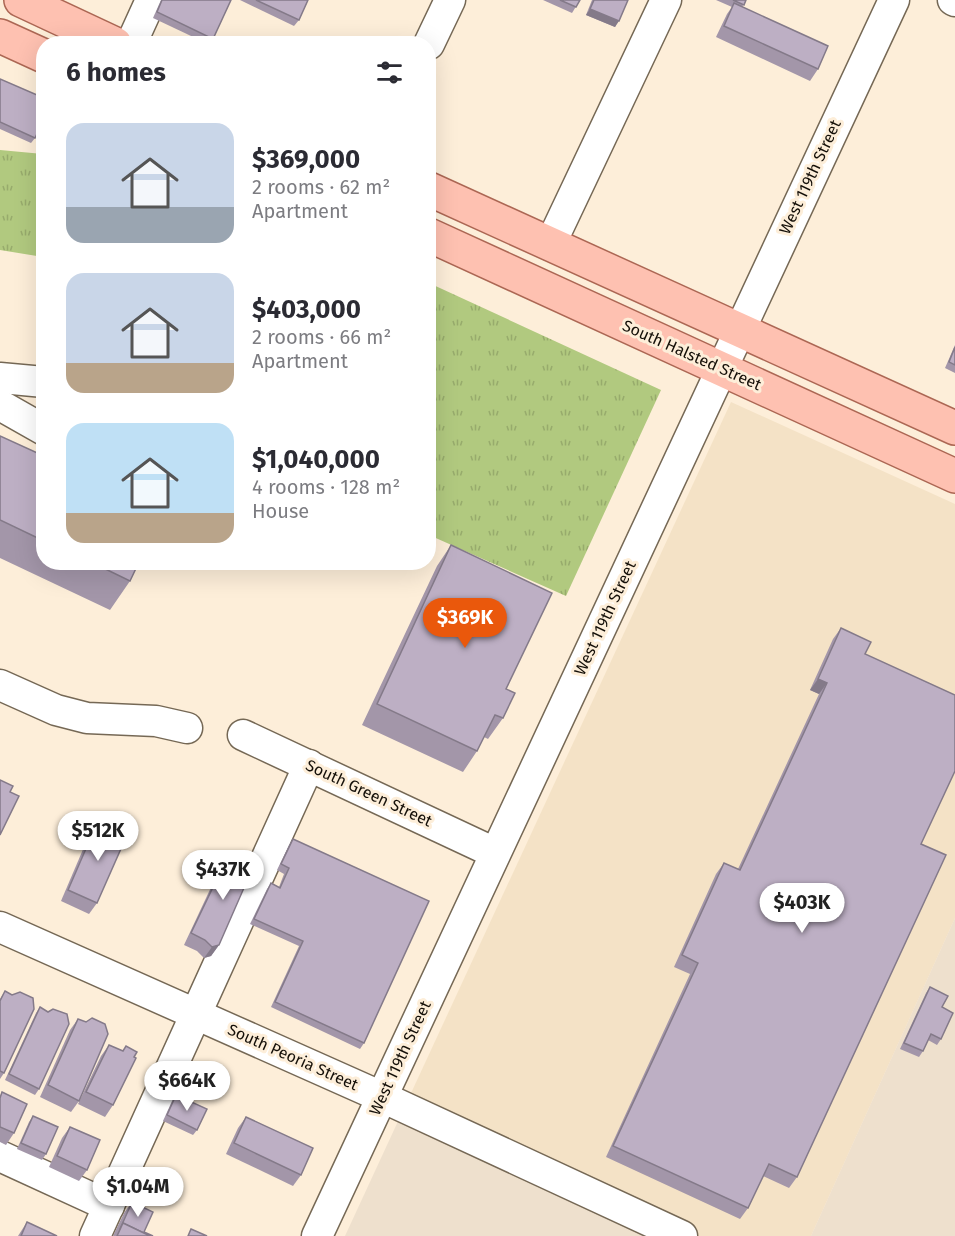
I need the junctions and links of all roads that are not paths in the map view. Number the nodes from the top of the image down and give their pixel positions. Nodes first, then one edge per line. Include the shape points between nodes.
1 (21, 0) edge
2 (151, 0) edge
3 (449, 0) edge
4 (666, 0) edge
5 (894, 0) edge
6 (0, 36) edge
7 (98, 36) edge
8 (135, 36) edge
9 (433, 36) edge
10 (36, 52) edge
11 (436, 192) edge
12 (436, 238) edge
13 (550, 245) junction
14 (739, 330) junction
15 (721, 368) junction
16 (0, 378) edge
17 (36, 381) edge
18 (0, 405) edge
19 (36, 425) edge
20 (955, 428) edge
21 (955, 476) edge
22 (0, 685) edge
23 (187, 728) dead end
24 (243, 735) dead end
25 (309, 765) junction
26 (495, 853) junction
27 (0, 927) edge
28 (196, 1014) junction
29 (382, 1097) junction
30 (0, 1156) edge
31 (109, 1206) junction
32 (95, 1236) edge
33 (317, 1236) edge
34 (682, 1236) edge

1 - 7 main road
2 - 8 street
3 - 9 street
4 - 13 street
5 - 14 street, West 119th Street
6 - 10 main road
11 - 13 main road
12 - 15 main road, South Halsted Street
13 - 14 main road
14 - 15 street, West 119th Street
14 - 20 main road
15 - 21 main road, South Halsted Street
15 - 26 street, West 119th Street
16 - 17 street
18 - 19 street
22 - 23 street via 56,710 87,718 156,721
24 - 25 street, South Green Street
25 - 26 street, South Green Street
25 - 28 street
26 - 29 street, West 119th Street
27 - 28 street, South Peoria Street
28 - 29 street, South Peoria Street
28 - 31 street
29 - 33 street, West 119th Street
29 - 34 street, South Peoria Street
30 - 31 street
31 - 32 street

